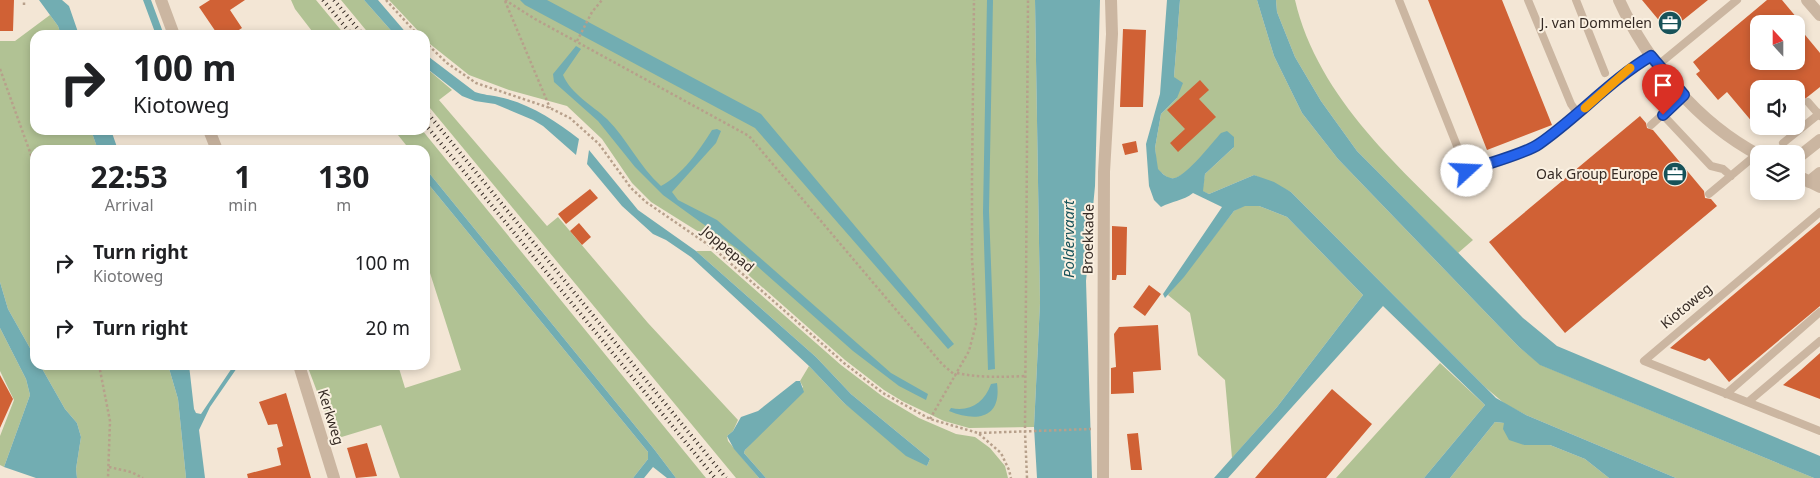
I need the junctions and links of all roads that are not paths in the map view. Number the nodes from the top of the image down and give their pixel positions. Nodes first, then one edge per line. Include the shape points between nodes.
1 (162, 0) edge
2 (1111, 0) edge
3 (1400, 0) edge
4 (1528, 0) edge
5 (1576, 0) edge
6 (1619, 0) edge
7 (1737, 0) edge
8 (1807, 0) edge
9 (1820, 15) edge
10 (172, 30) edge
11 (1655, 61) junction
12 (1605, 73) dead end
13 (1684, 95) junction
14 (1808, 102) dead end
15 (1578, 114) junction
16 (1819, 114) edge
17 (1663, 115) junction
18 (1651, 125) dead end
19 (1820, 140) edge
20 (1783, 143) dead end
21 (1750, 148) edge
22 (1805, 152) edge
23 (1750, 161) edge
24 (1820, 173) edge
25 (1731, 176) junction
26 (1815, 184) edge
27 (1709, 194) dead end
28 (1819, 215) edge
29 (1820, 312) edge
30 (1820, 341) edge
31 (301, 370) edge
32 (1726, 394) junction
33 (1748, 402) junction
34 (1820, 431) edge
35 (334, 478) edge
36 (1103, 478) edge

1 - 10 street
2 - 36 street, Broekkade via 1104,172
3 - 15 lane via 1467,171 1537,146
4 - 15 lane
5 - 12 lane
6 - 11 street
7 - 11 lane
8 - 9 street
11 - 13 street
11 - 15 lane via 1630,68
13 - 17 lane
13 - 21 street via 1710,121
14 - 16 lane
16 - 20 lane
17 - 18 lane
17 - 25 lane via 1711,166 1723,169
19 - 22 street
23 - 25 lane
24 - 26 street
25 - 27 lane
28 - 32 lane, Kiotoweg via 1644,362
29 - 32 lane
30 - 33 lane
31 - 35 street, Kerkweg
32 - 33 lane, Kiotoweg
33 - 34 lane, Kiotoweg

